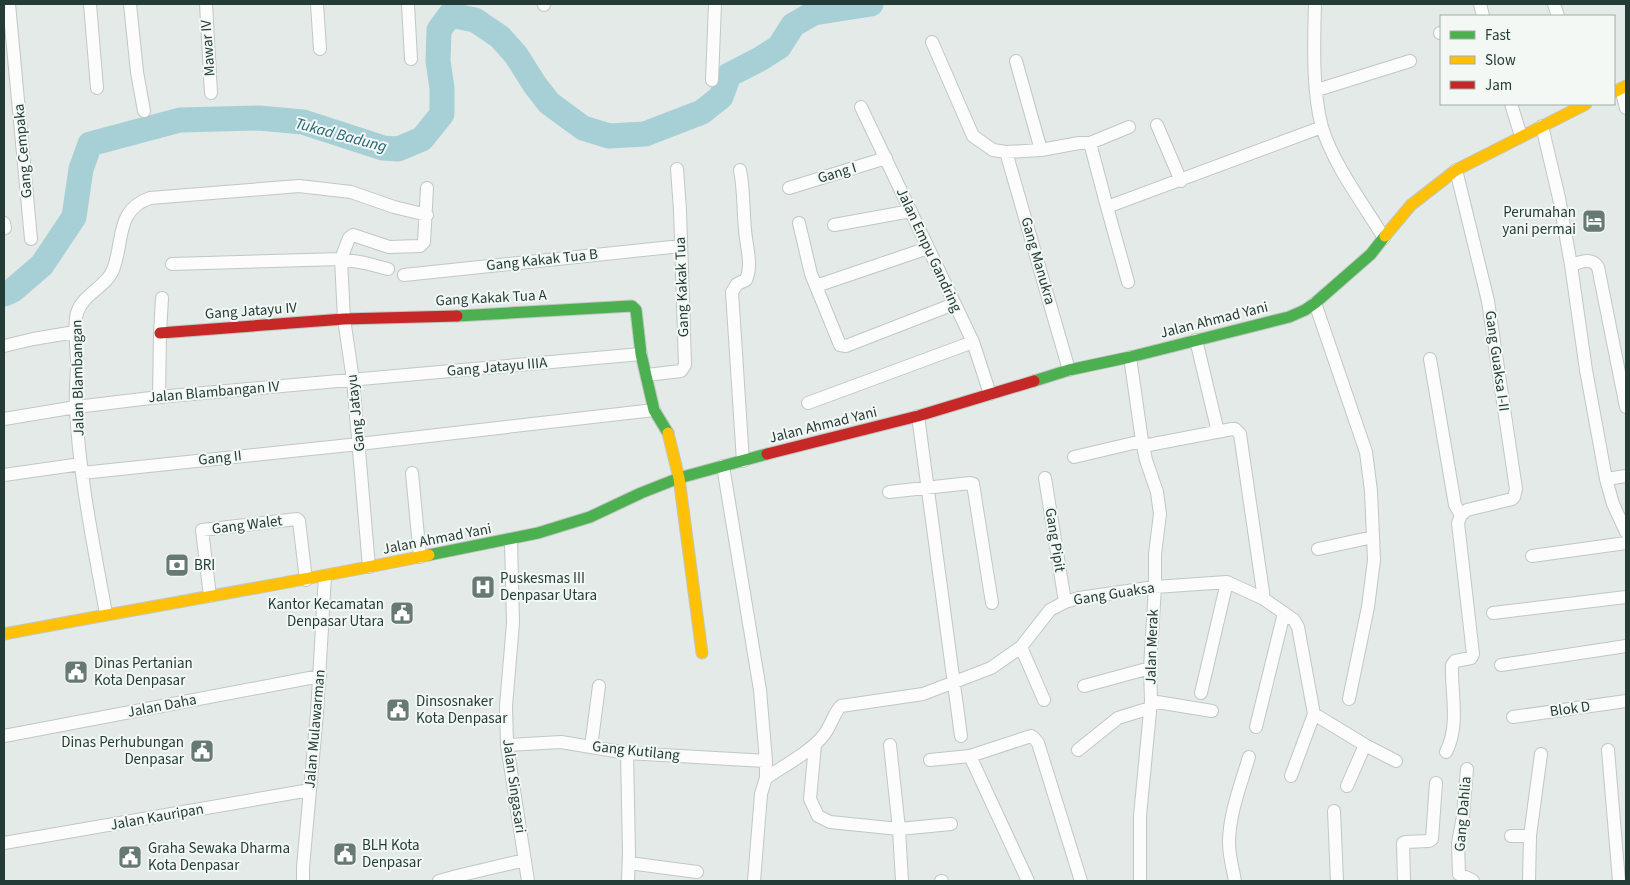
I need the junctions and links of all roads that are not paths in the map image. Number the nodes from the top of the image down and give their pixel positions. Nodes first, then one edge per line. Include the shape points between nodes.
1 (8, 4) edge
2 (90, 4) edge
3 (130, 4) edge
4 (206, 4) edge
5 (317, 4) edge
6 (408, 4) edge
7 (715, 4) edge
8 (1315, 4) edge
9 (932, 42) dead end
10 (320, 49) dead end
11 (411, 59) dead end
12 (1016, 61) dead end
13 (1410, 61) dead end
14 (712, 80) dead end
15 (97, 88) dead end
16 (1620, 89) edge
17 (1317, 90) junction
18 (211, 93) dead end
19 (1511, 105) edge
20 (1583, 105) edge
21 (861, 107) dead end
22 (1626, 108) edge
23 (144, 111) dead end
24 (1157, 126) dead end
25 (1542, 126) junction
26 (1128, 127) dead end
27 (1322, 127) junction
28 (1521, 136) junction
29 (1090, 143) junction
30 (1041, 150) junction
31 (1006, 152) junction
32 (886, 158) junction
33 (677, 169) dead end
34 (740, 170) dead end
35 (1456, 170) junction
36 (1181, 181) junction
37 (427, 188) dead end
38 (789, 188) dead end
39 (1107, 207) junction
40 (910, 211) junction
41 (427, 215) junction
42 (799, 223) dead end
43 (834, 225) dead end
44 (1384, 238) junction
45 (31, 240) dead end
46 (681, 246) junction
47 (928, 248) junction
48 (341, 259) junction
49 (172, 264) dead end
50 (1571, 264) junction
51 (388, 270) dead end
52 (404, 275) dead end
53 (1128, 282) dead end
54 (816, 286) junction
55 (162, 298) dead end
56 (1315, 303) junction
57 (954, 304) junction
58 (344, 319) junction
59 (76, 332) junction
60 (160, 332) junction
61 (1196, 340) junction
62 (973, 342) junction
63 (4, 346) edge
64 (641, 354) junction
65 (1130, 357) junction
66 (1430, 359) dead end
67 (1069, 370) junction
68 (647, 375) junction
69 (353, 380) junction
70 (990, 394) junction
71 (159, 397) junction
72 (808, 403) dead end
73 (76, 407) junction
74 (1626, 407) edge
75 (654, 410) junction
76 (918, 416) junction
77 (4, 419) edge
78 (1218, 432) junction
79 (1142, 443) junction
80 (359, 444) junction
81 (1074, 457) dead end
82 (743, 461) junction
83 (723, 466) junction
84 (81, 468) junction
85 (412, 473) dead end
86 (4, 475) edge
87 (1626, 476) edge
88 (679, 478) junction
89 (1045, 478) dead end
90 (1606, 479) junction
91 (927, 488) junction
92 (890, 492) dead end
93 (1461, 515) junction
94 (1626, 532) edge
95 (1373, 537) junction
96 (511, 540) junction
97 (1626, 543) edge
98 (1318, 549) dead end
99 (1532, 556) dead end
100 (420, 557) junction
101 (369, 567) junction
102 (326, 576) junction
103 (306, 580) junction
104 (1227, 582) junction
105 (1155, 587) junction
106 (210, 596) junction
107 (1626, 597) edge
108 (1264, 599) junction
109 (1065, 602) junction
110 (992, 603) dead end
111 (1284, 613) junction
112 (1493, 613) dead end
113 (106, 614) junction
114 (4, 634) edge
115 (1626, 646) edge
116 (1020, 647) junction
117 (702, 653) dead end
118 (1501, 665) dead end
119 (1150, 668) junction
120 (320, 676) junction
121 (955, 683) junction
122 (599, 686) dead end
123 (1084, 686) dead end
124 (1202, 693) dead end
125 (1349, 699) dead end
126 (1044, 700) dead end
127 (1626, 701) edge
128 (1151, 704) junction
129 (1212, 711) dead end
130 (1314, 714) junction
131 (1513, 717) dead end
132 (1256, 727) dead end
133 (4, 736) edge
134 (961, 736) dead end
135 (507, 745) junction
136 (815, 745) junction
137 (890, 745) dead end
138 (1365, 746) junction
139 (591, 747) junction
140 (1078, 750) dead end
141 (1608, 750) dead end
142 (1446, 752) dead end
143 (628, 753) junction
144 (1541, 754) dead end
145 (970, 756) junction
146 (1249, 757) dead end
147 (930, 760) dead end
148 (766, 761) junction
149 (1396, 761) dead end
150 (1467, 769) dead end
151 (1291, 776) dead end
152 (766, 778) junction
153 (1436, 784) dead end
154 (1347, 786) dead end
155 (310, 790) junction
156 (1334, 811) dead end
157 (951, 824) dead end
158 (899, 829) junction
159 (1511, 836) dead end
160 (1530, 836) junction
161 (4, 843) edge
162 (524, 860) junction
163 (629, 863) junction
164 (697, 872) dead end
165 (457, 879) edge
166 (303, 881) edge
167 (439, 881) edge
168 (528, 881) edge
169 (628, 881) edge
170 (754, 881) edge
171 (902, 881) edge
172 (1028, 881) edge
173 (1081, 881) edge
174 (1140, 881) edge
175 (1235, 881) edge
176 (1337, 881) edge
177 (1404, 881) edge
178 (1473, 881) edge
179 (1529, 881) edge
180 (1619, 881) edge

1 - 45 street, Gang Cempaka
2 - 15 street
3 - 23 street
4 - 18 street, Mawar IV
5 - 10 street
6 - 11 street
7 - 14 street
8 - 17 street
9 - 31 street via 973,136 992,150
12 - 30 street
13 - 17 street
16 - 22 street
17 - 27 street
19 - 28 street
20 - 25 main road, Jalan Ahmad Yani
21 - 32 street, Jalan Empu Gandring
24 - 36 street
25 - 28 main road, Jalan Ahmad Yani
25 - 50 street
26 - 29 street
27 - 36 street
27 - 44 street via 1335,156
28 - 35 main road, Jalan Ahmad Yani
29 - 30 street
29 - 39 street
30 - 31 street
31 - 67 street, Gang Manukra
32 - 38 street, Gang I
32 - 40 street, Jalan Empu Gandring
33 - 46 street, Gang Kakak Tua
34 - 82 street via 749,272 746,280 737,284 732,292
35 - 44 main road, Jalan Ahmad Yani via 1411,205
35 - 93 street, Gang Guaksa I-II via 1488,301 1516,489 1512,499 1467,510
36 - 39 street
37 - 41 street
39 - 53 street
40 - 43 street
40 - 47 street, Jalan Empu Gandring
41 - 48 street via 422,246 389,247 350,235
41 - 59 street, Jalan Blambangan via 351,192 299,186 150,198 139,202 127,214 109,279 82,302
42 - 54 street
44 - 56 main road, Jalan Ahmad Yani via 1371,254
46 - 52 street, Gang Kakak Tua B
46 - 68 street, Gang Kakak Tua via 684,369
47 - 54 street
47 - 57 street, Jalan Empu Gandring
48 - 49 street
48 - 51 street
48 - 58 street, Gang Jatayu
50 - 74 street via 1590,260 1598,267
50 - 90 street
54 - 57 street via 837,340 843,346
55 - 60 street
56 - 61 main road, Jalan Ahmad Yani via 1289,317
56 - 95 street via 1366,452
57 - 62 street, Jalan Empu Gandring
58 - 60 main road, Gang Jatayu IV
58 - 64 main road, Gang Kakak Tua A via 629,305 636,308
58 - 69 street, Gang Jatayu
59 - 63 street
59 - 73 street, Jalan Blambangan
60 - 71 street
61 - 65 main road, Jalan Ahmad Yani
61 - 78 street
62 - 70 street, Jalan Empu Gandring
62 - 72 street
64 - 68 main road
64 - 69 street, Gang Jatayu IIIA
65 - 67 main road, Jalan Ahmad Yani
65 - 79 street, Jalan Merak
66 - 93 street via 1455,505
67 - 70 main road, Jalan Ahmad Yani
68 - 75 main road
69 - 71 street, Jalan Blambangan IV
69 - 80 street, Gang Jatayu
70 - 76 main road, Jalan Ahmad Yani
71 - 73 street, Jalan Blambangan IV
73 - 77 street, Jalan Blambangan IV
73 - 84 street, Jalan Blambangan
75 - 80 street, Gang II
75 - 88 main road via 668,432
76 - 82 main road, Jalan Ahmad Yani
76 - 91 street
78 - 79 street
78 - 108 street via 1235,429 1240,434
79 - 81 street
79 - 105 street, Jalan Merak via 1160,514
80 - 84 street, Gang II
80 - 101 street, Gang Jatayu
82 - 83 main road, Jalan Ahmad Yani
83 - 88 main road, Jalan Ahmad Yani
83 - 148 street via 760,690
84 - 86 street, Gang II
84 - 113 street, Jalan Blambangan
85 - 100 street
87 - 90 street
88 - 96 main road, Jalan Ahmad Yani via 590,518
88 - 117 main road
89 - 109 street, Gang Pipit
90 - 94 street via 1615,511
91 - 92 street
91 - 110 street via 973,484
91 - 121 street
93 - 142 street via 1458,523 1473,654 1471,658 1454,661 1452,665 1454,725
95 - 98 street
95 - 125 street via 1374,560 1368,606
96 - 100 main road, Jalan Ahmad Yani
96 - 135 street, Jalan Singasari via 513,623 506,706
97 - 99 street
100 - 101 main road, Jalan Ahmad Yani
101 - 102 main road, Jalan Ahmad Yani
102 - 103 main road, Jalan Ahmad Yani
102 - 120 street, Jalan Mulawarman
103 - 106 main road, Jalan Ahmad Yani
103 - 106 street, Gang Walet via 297,519 202,530
104 - 105 street, Gang Guaksa
104 - 108 street, Gang Guaksa
104 - 124 street
105 - 109 street, Gang Guaksa
105 - 119 street, Jalan Merak
106 - 113 main road, Jalan Ahmad Yani
107 - 112 street
108 - 111 street, Gang Guaksa
109 - 116 street, Gang Guaksa via 1050,610
111 - 130 street, Gang Guaksa via 1298,627
111 - 132 street
113 - 114 main road, Jalan Ahmad Yani
115 - 118 street
116 - 121 street, Gang Guaksa via 991,668
116 - 126 street
119 - 123 street
119 - 128 street, Jalan Merak
120 - 133 street, Jalan Daha
120 - 155 street, Jalan Mulawarman
121 - 134 street
121 - 136 street, Gang Guaksa via 923,694 845,704 837,709 833,721
122 - 139 street
127 - 131 street, Blok D
128 - 129 street
128 - 140 street via 1118,718
128 - 174 street, Jalan Merak via 1141,809
130 - 138 street
130 - 151 street
135 - 139 street, Gang Kutilang via 562,742
135 - 162 street, Jalan Singasari
136 - 152 street, Gang Guaksa
136 - 158 street via 810,799 818,816 830,822
137 - 158 street
138 - 149 street
138 - 154 street
139 - 143 street, Gang Kutilang
141 - 180 street
143 - 148 street, Gang Kutilang
143 - 163 street
144 - 160 street
145 - 147 street
145 - 172 street
145 - 173 street via 1031,736 1034,738
146 - 175 street via 1229,834
148 - 152 street
150 - 178 street, Gang Dahlia via 1458,843 1459,874
152 - 170 street
153 - 177 street via 1432,839 1403,843
155 - 161 street, Jalan Kauripan
155 - 166 street, Jalan Mulawarman
156 - 176 street
157 - 158 street
158 - 171 street
159 - 160 street
160 - 179 street
162 - 165 street
162 - 168 street, Jalan Singasari
163 - 164 street
163 - 169 street
165 - 167 street

